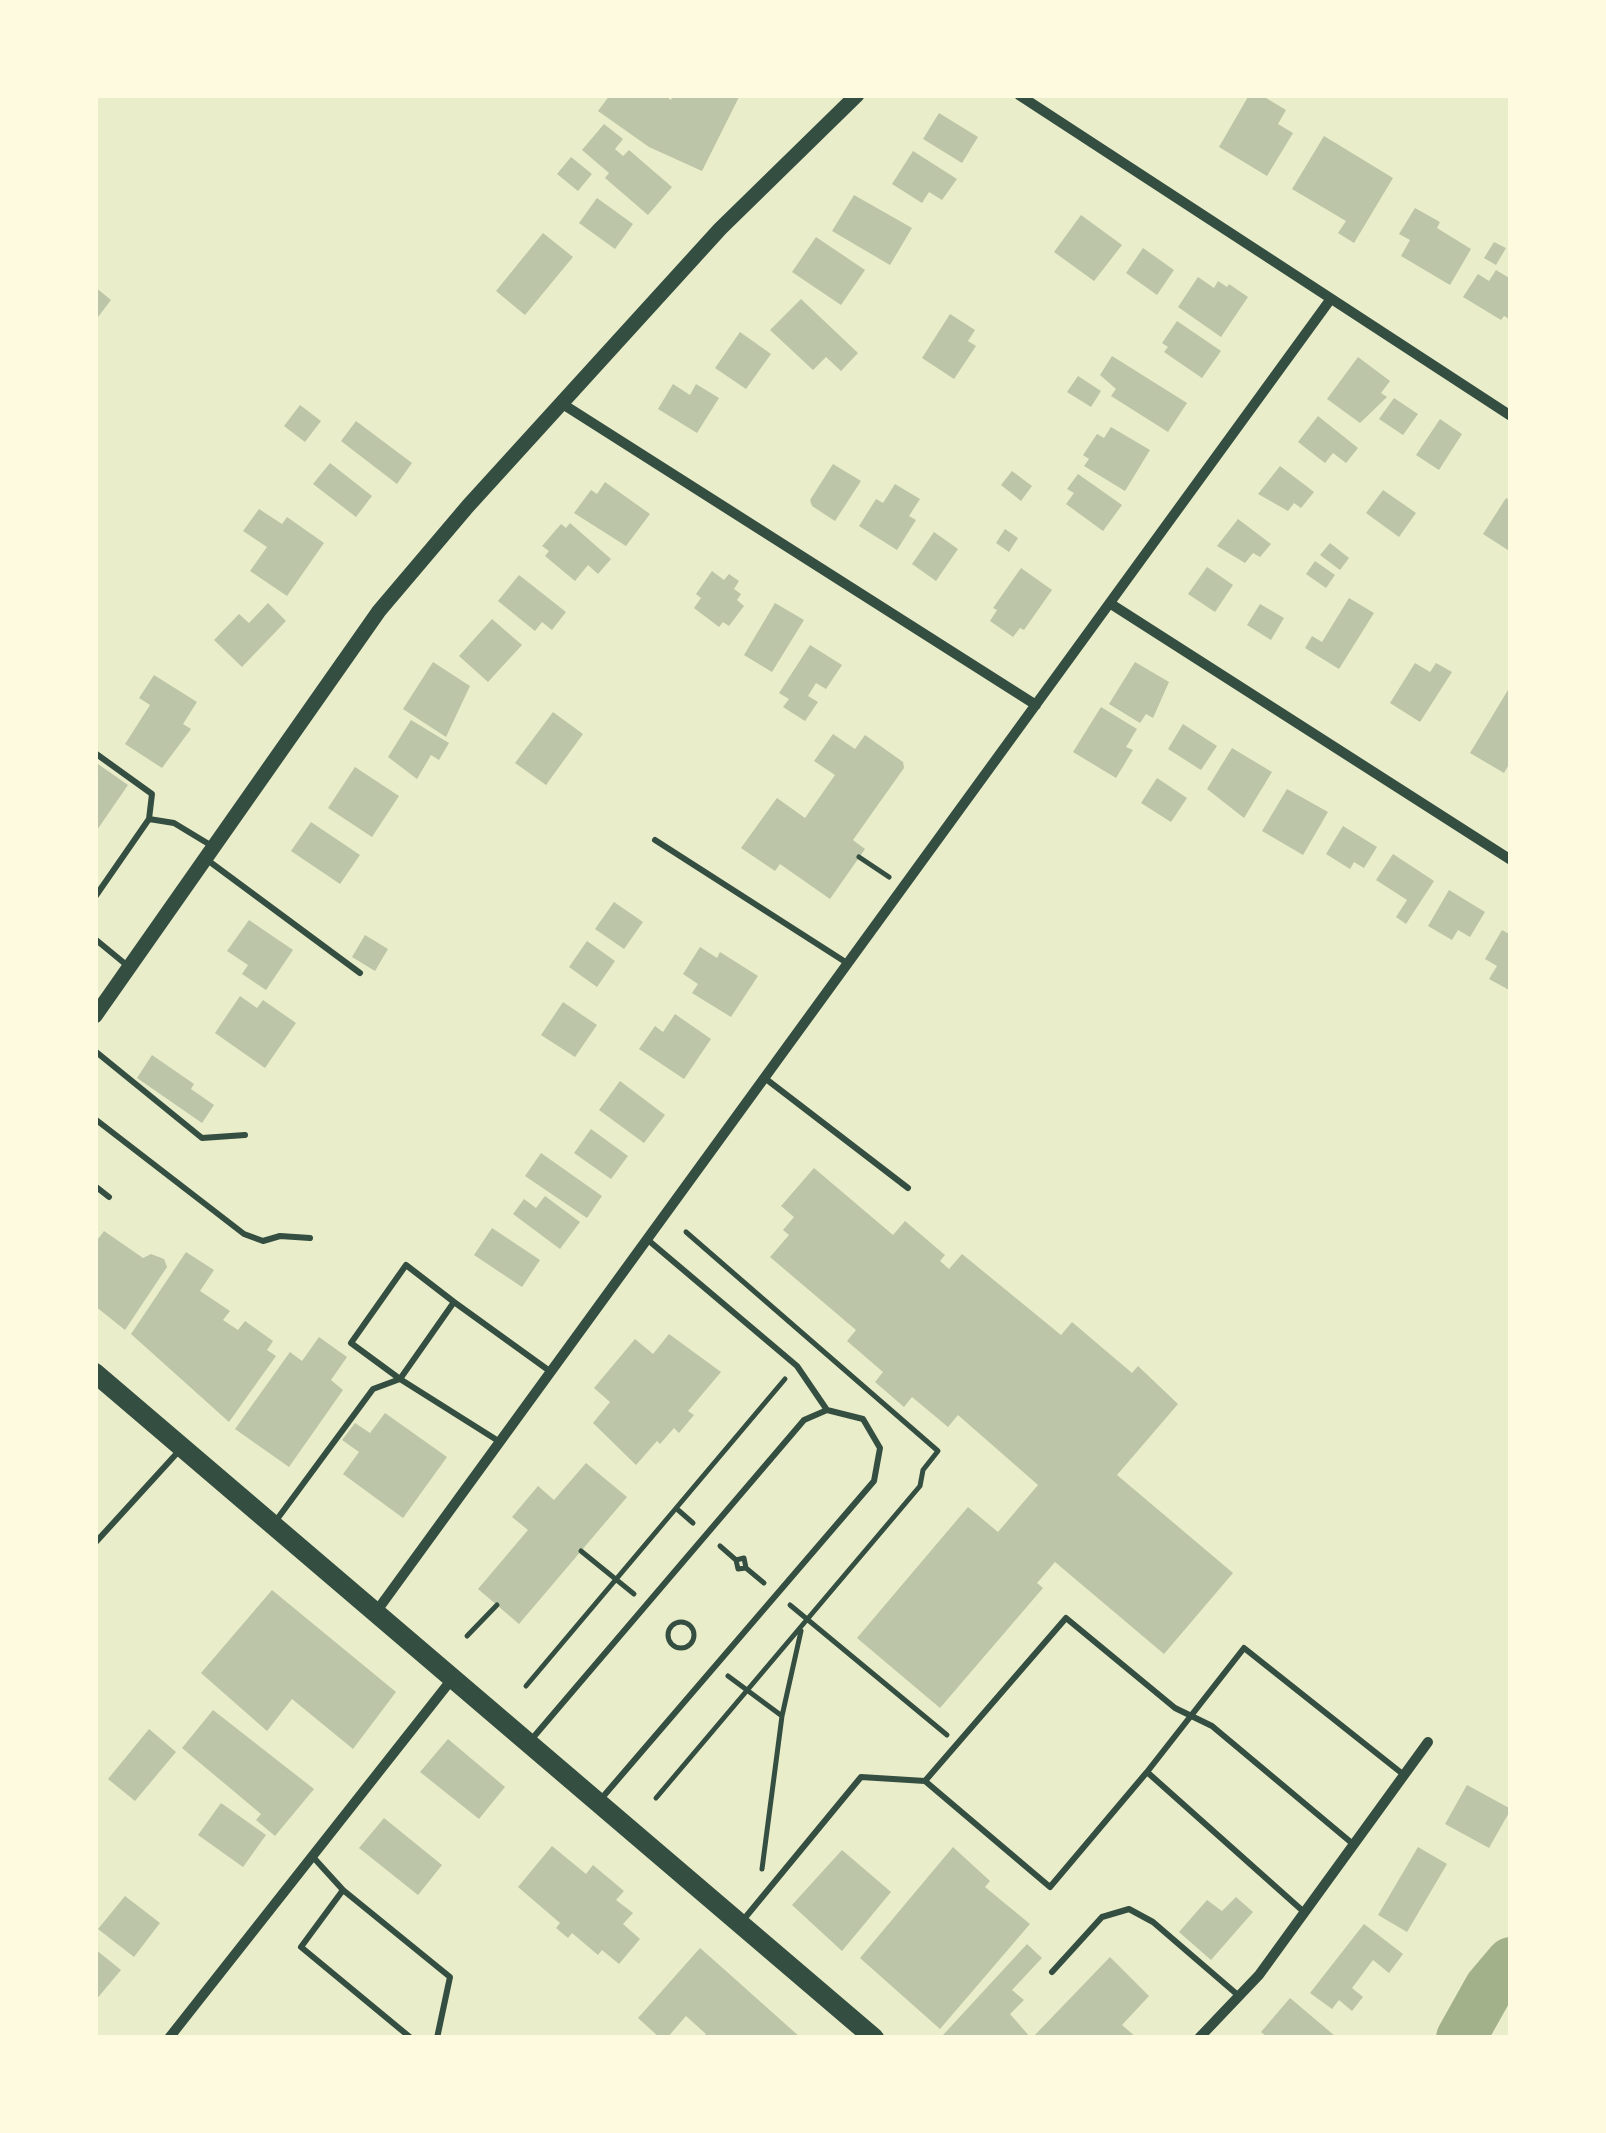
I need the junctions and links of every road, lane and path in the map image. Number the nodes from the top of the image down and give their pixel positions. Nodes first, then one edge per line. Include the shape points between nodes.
1 (857, 95) edge
2 (1019, 95) edge
3 (1330, 300) junction
4 (561, 402) junction
5 (1511, 416) edge
6 (1110, 604) junction
7 (1036, 705) junction
8 (95, 753) edge
9 (149, 819) junction
10 (654, 840) dead end
11 (209, 853) junction
12 (860, 856) dead end
13 (1511, 860) edge
14 (903, 888) junction
15 (95, 897) edge
16 (95, 940) edge
17 (848, 964) junction
18 (129, 967) junction
19 (360, 973) dead end
20 (95, 1016) edge
21 (95, 1051) edge
22 (766, 1079) junction
23 (95, 1119) edge
24 (245, 1135) dead end
25 (95, 1186) edge
26 (908, 1188) dead end
27 (109, 1196) dead end
28 (686, 1232) dead end
29 (310, 1238) dead end
30 (648, 1240) junction
31 (454, 1302) junction
32 (817, 1342) junction
33 (797, 1366) junction
34 (552, 1372) junction
35 (400, 1379) junction
36 (98, 1383) edge
37 (827, 1410) junction
38 (502, 1443) junction
39 (182, 1448) junction
40 (676, 1508) junction
41 (693, 1523) dead end
42 (273, 1525) junction
43 (713, 1540) dead end
44 (95, 1543) edge
45 (581, 1551) dead end
46 (616, 1578) junction
47 (770, 1588) dead end
48 (634, 1594) dead end
49 (497, 1605) dead end
50 (789, 1605) dead end
51 (376, 1613) junction
52 (662, 1618) dead end
53 (804, 1623) junction
54 (671, 1626) junction
55 (467, 1636) dead end
56 (691, 1644) junction
57 (700, 1652) dead end
58 (728, 1676) dead end
59 (452, 1679) junction
60 (526, 1686) dead end
61 (746, 1692) junction
62 (1190, 1715) junction
63 (782, 1716) junction
64 (1428, 1742) dead end
65 (528, 1744) junction
66 (957, 1744) junction
67 (1147, 1772) junction
68 (1404, 1775) junction
69 (925, 1781) junction
70 (656, 1798) dead end
71 (597, 1804) junction
72 (1353, 1844) junction
73 (312, 1857) junction
74 (759, 1886) dead end
75 (343, 1890) junction
76 (1304, 1912) junction
77 (740, 1923) junction
78 (1052, 1972) dead end
79 (1238, 1996) junction
80 (168, 2038) edge
81 (411, 2038) edge
82 (437, 2038) edge
83 (874, 2038) edge
84 (1199, 2038) edge

1 - 4 street via 720,229
2 - 3 street
3 - 5 street
3 - 6 street
4 - 7 street
4 - 11 street via 379,611
6 - 7 street
6 - 13 street
7 - 14 street
8 - 9 lane via 152,794
9 - 11 lane via 174,823
9 - 15 lane
10 - 17 lane
11 - 18 street
11 - 19 lane
12 - 14 path
14 - 17 street
16 - 18 lane
17 - 22 street
18 - 20 street
21 - 24 lane via 202,1138
22 - 26 lane
22 - 30 street
23 - 29 lane via 244,1234
25 - 27 lane
28 - 32 path
30 - 33 lane
30 - 34 street
31 - 34 lane
31 - 35 lane
31 - 35 lane via 406,1265 352,1343
32 - 33 path
32 - 53 path via 938,1452 922,1470 920,1486
33 - 37 lane
33 - 40 path
34 - 38 street
35 - 38 lane
35 - 42 lane via 372,1389
36 - 39 main road
37 - 65 lane via 796,1429
37 - 71 lane via 852,1412 871,1427 881,1460 874,1481
38 - 51 street
39 - 42 main road
39 - 44 lane
40 - 41 path
40 - 46 path
42 - 51 main road
43 - 47 path via 738,1568
45 - 46 path
46 - 48 path
46 - 60 path
49 - 55 path
50 - 53 path
51 - 59 main road
52 - 54 path
53 - 61 path
53 - 63 path
53 - 66 path
54 - 56 path via 690,1625
54 - 56 path via 672,1645
56 - 57 path
58 - 61 path
59 - 65 main road
59 - 73 street
61 - 63 path
61 - 70 path
62 - 66 lane via 1066,1618
62 - 67 lane
62 - 68 lane via 1244,1648
62 - 72 lane via 1212,1726
63 - 74 path
64 - 68 street
65 - 71 main road
66 - 69 lane
67 - 69 lane via 1050,1887
67 - 76 lane
68 - 72 street
69 - 77 lane via 861,1777
71 - 77 main road
72 - 76 street
73 - 75 lane
73 - 80 street
75 - 81 lane via 301,1947
75 - 82 lane via 450,1977
76 - 79 street
77 - 83 main road
78 - 79 lane via 1102,1916 1129,1909
79 - 84 street

